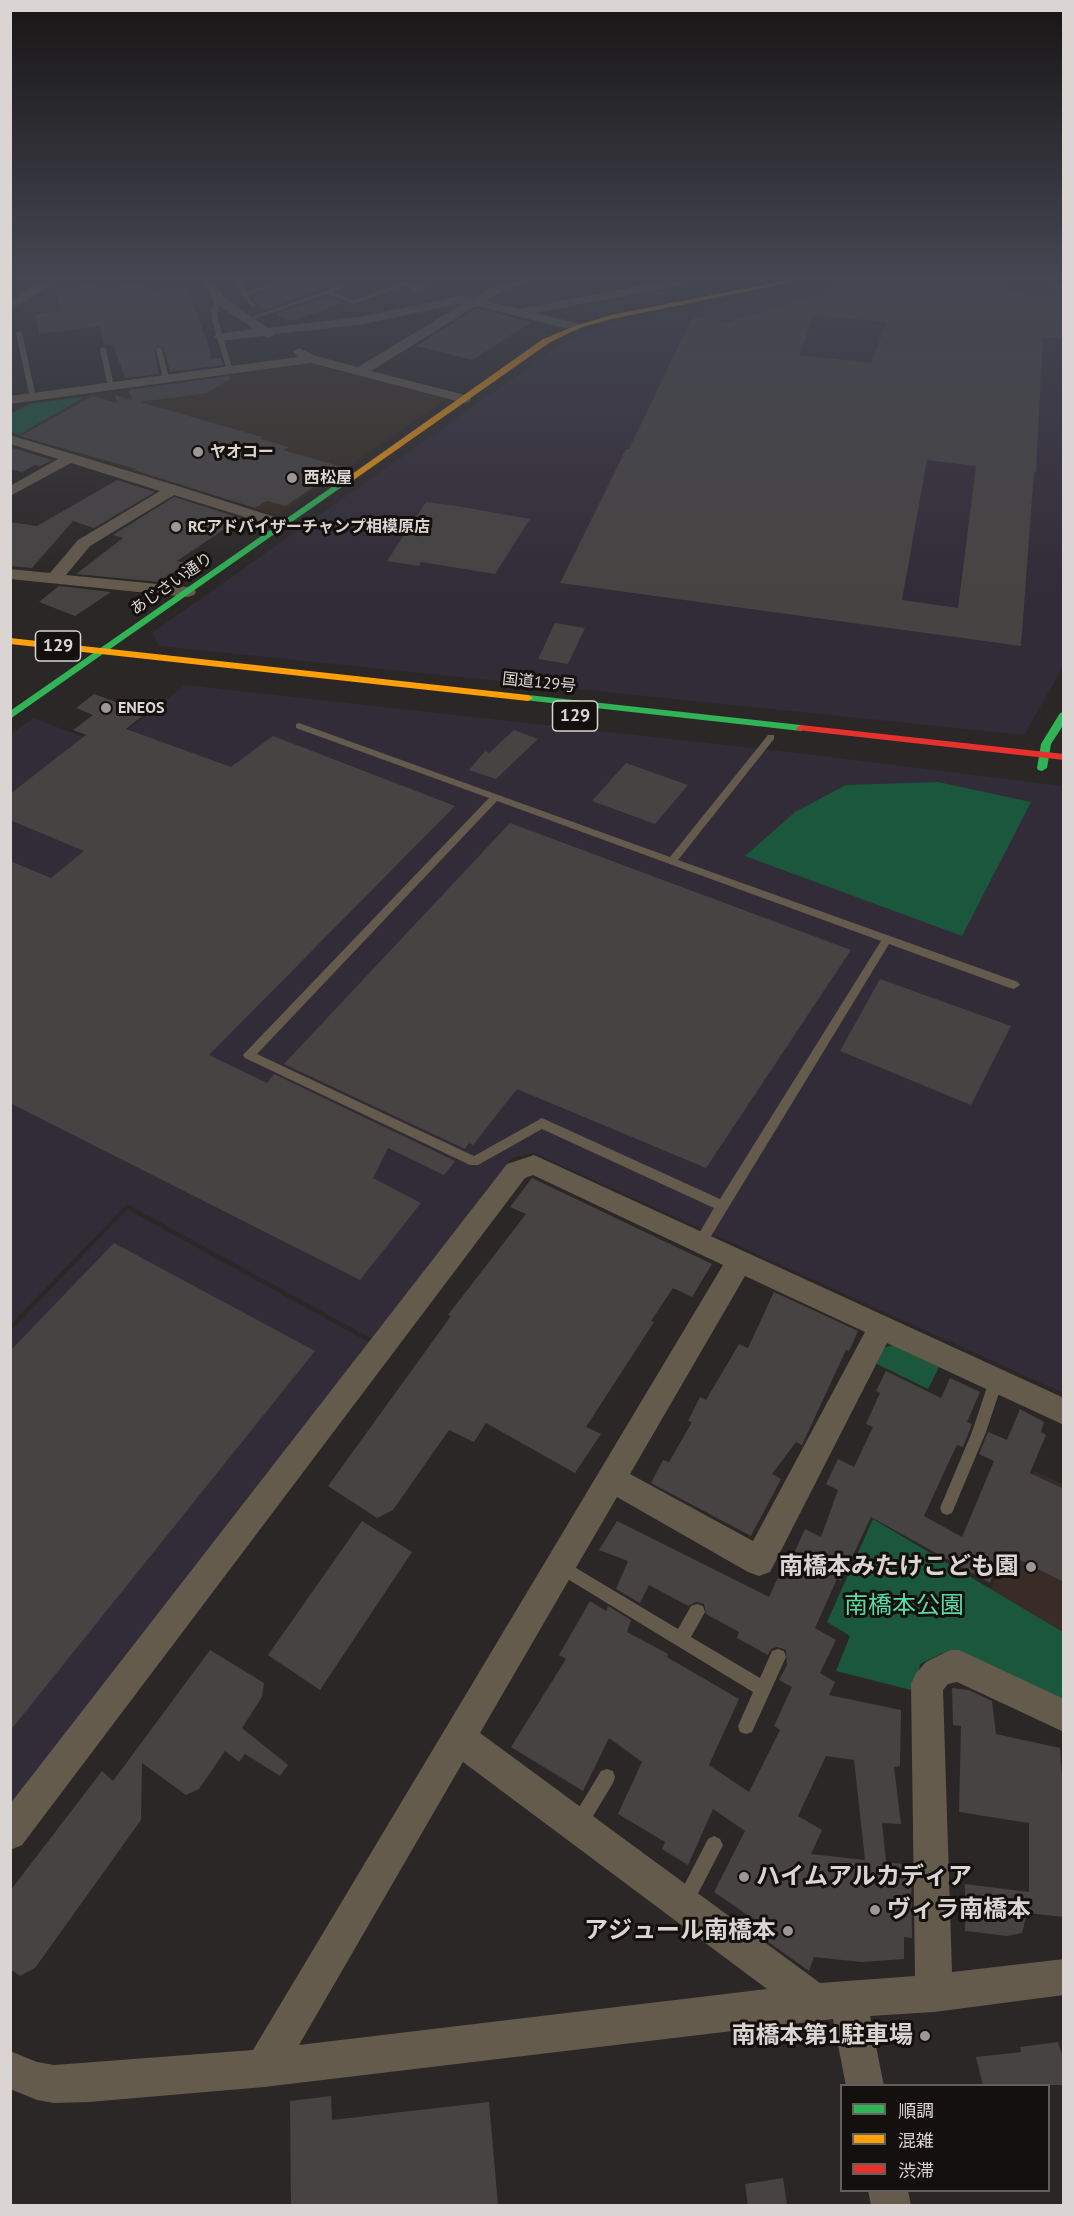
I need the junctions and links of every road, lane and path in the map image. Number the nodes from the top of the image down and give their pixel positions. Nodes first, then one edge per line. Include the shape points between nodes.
1 (30, 384) edge
2 (129, 384) edge
3 (408, 384) edge
4 (485, 384) edge
5 (111, 387) joint
6 (33, 398) junction
7 (464, 399) junction
8 (10, 400) edge
9 (10, 410) edge
10 (10, 439) edge
11 (71, 457) junction
12 (173, 489) junction
13 (10, 492) edge
14 (285, 525) junction
15 (10, 574) edge
16 (55, 578) junction
17 (188, 592) junction
18 (10, 641) edge
19 (106, 650) junction
20 (10, 655) edge
21 (86, 663) junction
22 (1064, 715) edge
23 (10, 716) edge
24 (299, 726) dead end
25 (771, 737) junction
26 (1064, 757) edge
27 (1043, 761) junction
28 (1064, 770) edge
29 (495, 798) junction
30 (672, 861) junction
31 (887, 939) junction
32 (1014, 985) dead end
33 (722, 1206) junction
34 (700, 1242) junction
35 (740, 1262) junction
36 (880, 1328) junction
37 (996, 1381) junction
38 (1064, 1412) edge
39 (612, 1479) junction
40 (947, 1508) dead end
41 (561, 1567) junction
42 (697, 1612) dead end
43 (681, 1639) junction
44 (778, 1658) dead end
45 (763, 1689) junction
46 (1064, 1716) edge
47 (746, 1726) dead end
48 (458, 1738) junction
49 (607, 1777) dead end
50 (577, 1826) junction
51 (10, 1833) edge
52 (714, 1845) dead end
53 (684, 1904) junction
54 (1064, 1977) edge
55 (934, 1993) junction
56 (832, 2001) junction
57 (264, 2068) junction
58 (10, 2070) edge
59 (865, 2084) edge

1 - 6 lane
2 - 5 street
3 - 7 street
4 - 7 main road, あじさい通り
5 - 6 street
6 - 8 street
6 - 9 street
7 - 14 main road, あじさい通り
10 - 11 street
11 - 12 street
11 - 13 street
12 - 14 street
12 - 16 street via 84,543
14 - 17 main road, あじさい通り
15 - 16 street
16 - 17 street
17 - 19 main road, あじさい通り
18 - 19 main road, 国道129号 / 129
19 - 21 main road, あじさい通り
19 - 27 main road, 国道129号 / 129
20 - 21 main road, 国道129号 / 129
21 - 23 main road
21 - 25 main road, 国道129号 / 129
22 - 27 main road via 1046,744
24 - 29 lane
25 - 27 main road, 国道129号 / 129
25 - 30 lane
26 - 27 main road, 国道129号 / 129
27 - 28 main road, 国道129号 / 129
29 - 30 lane
29 - 33 lane via 249,1055 474,1162 542,1123
30 - 31 lane
31 - 32 lane
31 - 33 lane
33 - 34 lane
34 - 35 street
34 - 51 street via 534,1165 516,1171
35 - 36 street
35 - 39 street
36 - 37 street
36 - 39 street via 759,1561
37 - 38 street
37 - 40 lane
39 - 41 street
41 - 43 lane
41 - 48 street
42 - 43 lane
43 - 45 lane
44 - 45 lane
45 - 47 lane
46 - 55 street via 959,1666 936,1673 927,1684
48 - 50 street
48 - 57 street
49 - 50 lane
50 - 53 street
52 - 53 lane
53 - 56 street
54 - 55 street
55 - 56 street
56 - 57 street
56 - 59 street
57 - 58 street via 71,2084 37,2081

